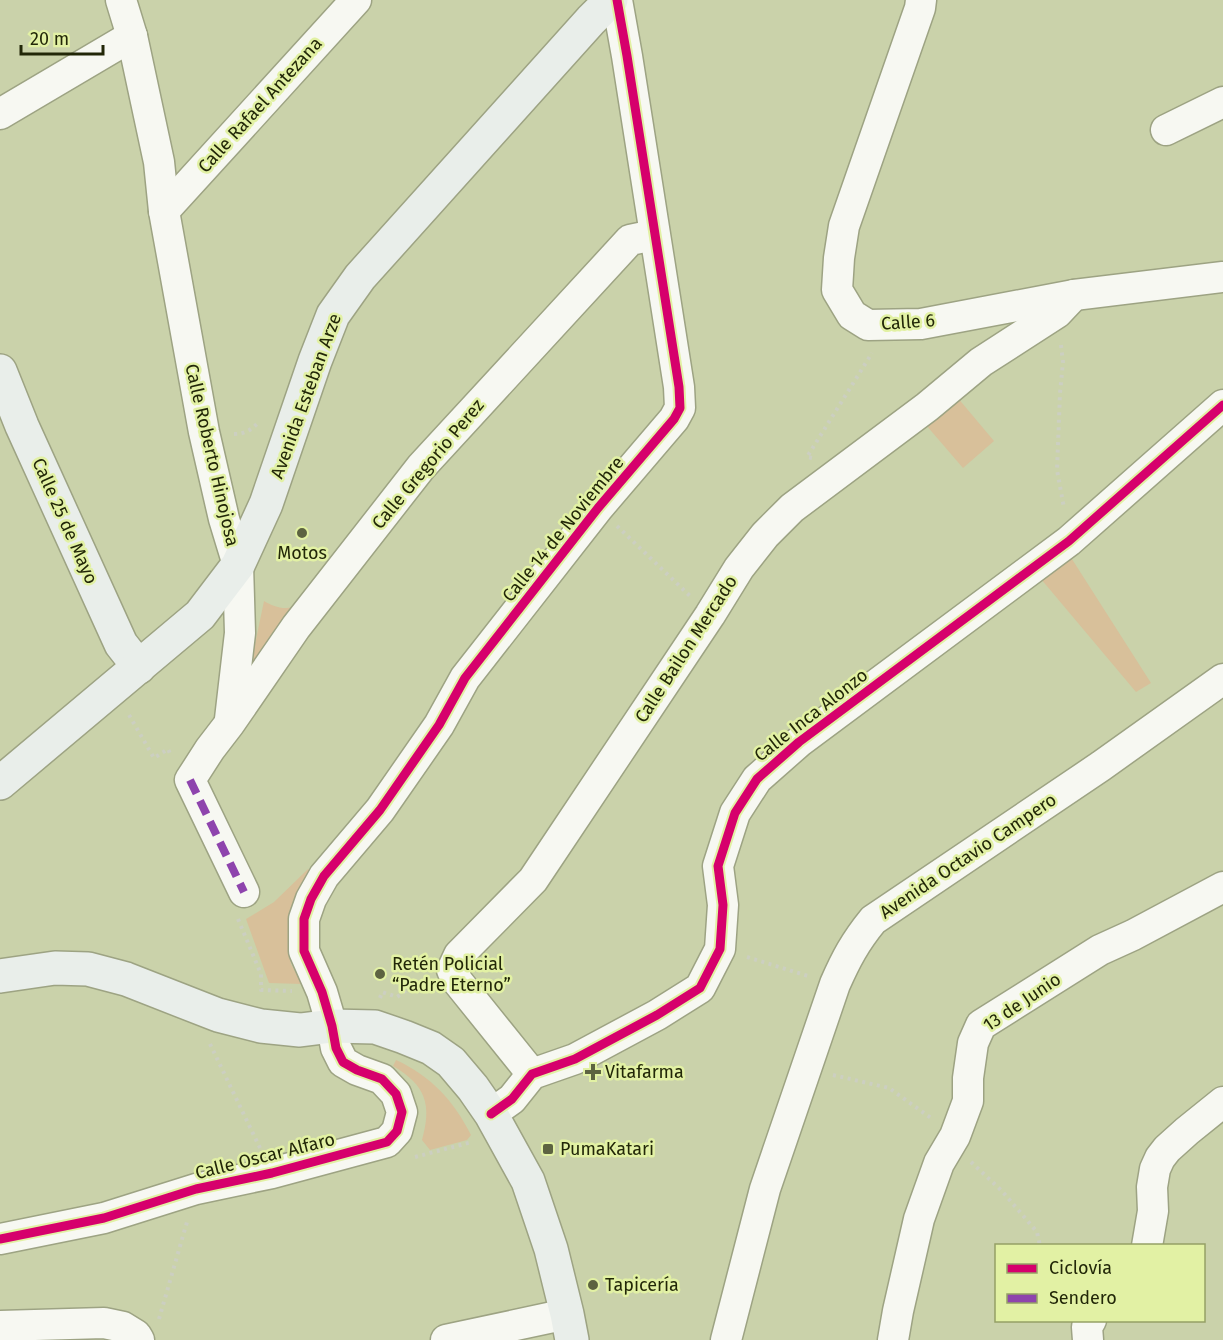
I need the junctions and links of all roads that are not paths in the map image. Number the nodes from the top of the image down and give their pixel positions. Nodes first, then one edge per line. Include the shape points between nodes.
1 (122, 0) edge
2 (356, 0) edge
3 (611, 0) edge
4 (617, 0) edge
5 (921, 0) edge
6 (132, 36) junction
7 (1223, 102) edge
8 (0, 114) edge
9 (1166, 130) dead end
10 (164, 211) junction
11 (654, 235) junction
12 (1223, 277) edge
13 (1066, 304) junction
14 (0, 371) edge
15 (1223, 405) edge
16 (237, 565) junction
17 (139, 667) junction
18 (1223, 679) edge
19 (230, 723) junction
20 (0, 783) edge
21 (1223, 886) edge
22 (240, 902) road end
23 (0, 976) edge
24 (333, 1026) junction
25 (532, 1074) junction
26 (1223, 1102) edge
27 (491, 1114) junction
28 (0, 1239) edge
29 (1147, 1244) edge
30 (1090, 1322) edge
31 (0, 1326) edge
32 (570, 1327) edge
33 (148, 1335) edge
34 (446, 1340) edge
35 (726, 1340) edge
36 (893, 1340) edge
37 (1088, 1340) edge

1 - 6 street, Calle Roberto Hinojosa
2 - 10 street, Calle Rafael Antezana
3 - 16 main road, Avenida Esteban Arze via 360,277 333,315 266,504
4 - 11 street, Calle 14 de Noviembre
5 - 13 street, Calle 6 via 844,226 837,290 852,315 868,325 921,324
6 - 8 street
6 - 10 street, Calle Roberto Hinojosa via 159,162
7 - 9 street
10 - 16 street, Calle Roberto Hinojosa via 204,432
11 - 19 street, Calle Gregorio Perez via 630,240 421,466 296,627
11 - 24 street, Calle 14 de Noviembre via 680,387 680,408 465,678 439,725 380,810 324,876 311,898 304,919 304,951
12 - 13 street, Calle 6
13 - 25 street, Calle Bailon Mercado via 981,362 792,508 765,535 739,568 533,880 459,955 452,970 458,982
14 - 17 main road, Calle 25 de Mayo via 121,644
15 - 25 street, Calle Inca Alonzo via 1069,541 799,741 757,779 735,813 718,866 723,905 720,950 700,988 575,1059
16 - 17 main road, Avenida Esteban Arze via 200,615
16 - 19 street, Calle Roberto Hinojosa via 240,633
17 - 20 main road, Avenida Esteban Arze
18 - 35 street, Avenida Octavio Campero via 873,920 860,935 835,984 765,1189
19 - 22 street via 190,780
21 - 36 street, 13 de Junio via 1100,950 981,1025 968,1078 968,1101 955,1136 939,1162 919,1219
23 - 24 main road via 55,968 88,969 126,979 218,1015 261,1026 300,1030
24 - 27 main road via 375,1027 431,1048 451,1062
24 - 28 street, Calle Oscar Alfaro via 343,1062 382,1079 396,1094 402,1112 397,1131 387,1142 196,1190 104,1218
25 - 27 street via 512,1099
26 - 29 street via 1160,1158 1152,1187 1154,1211
27 - 32 main road via 528,1181 551,1250
30 - 37 street via 1086,1327
31 - 33 street via 104,1323 136,1335
32 - 34 street

